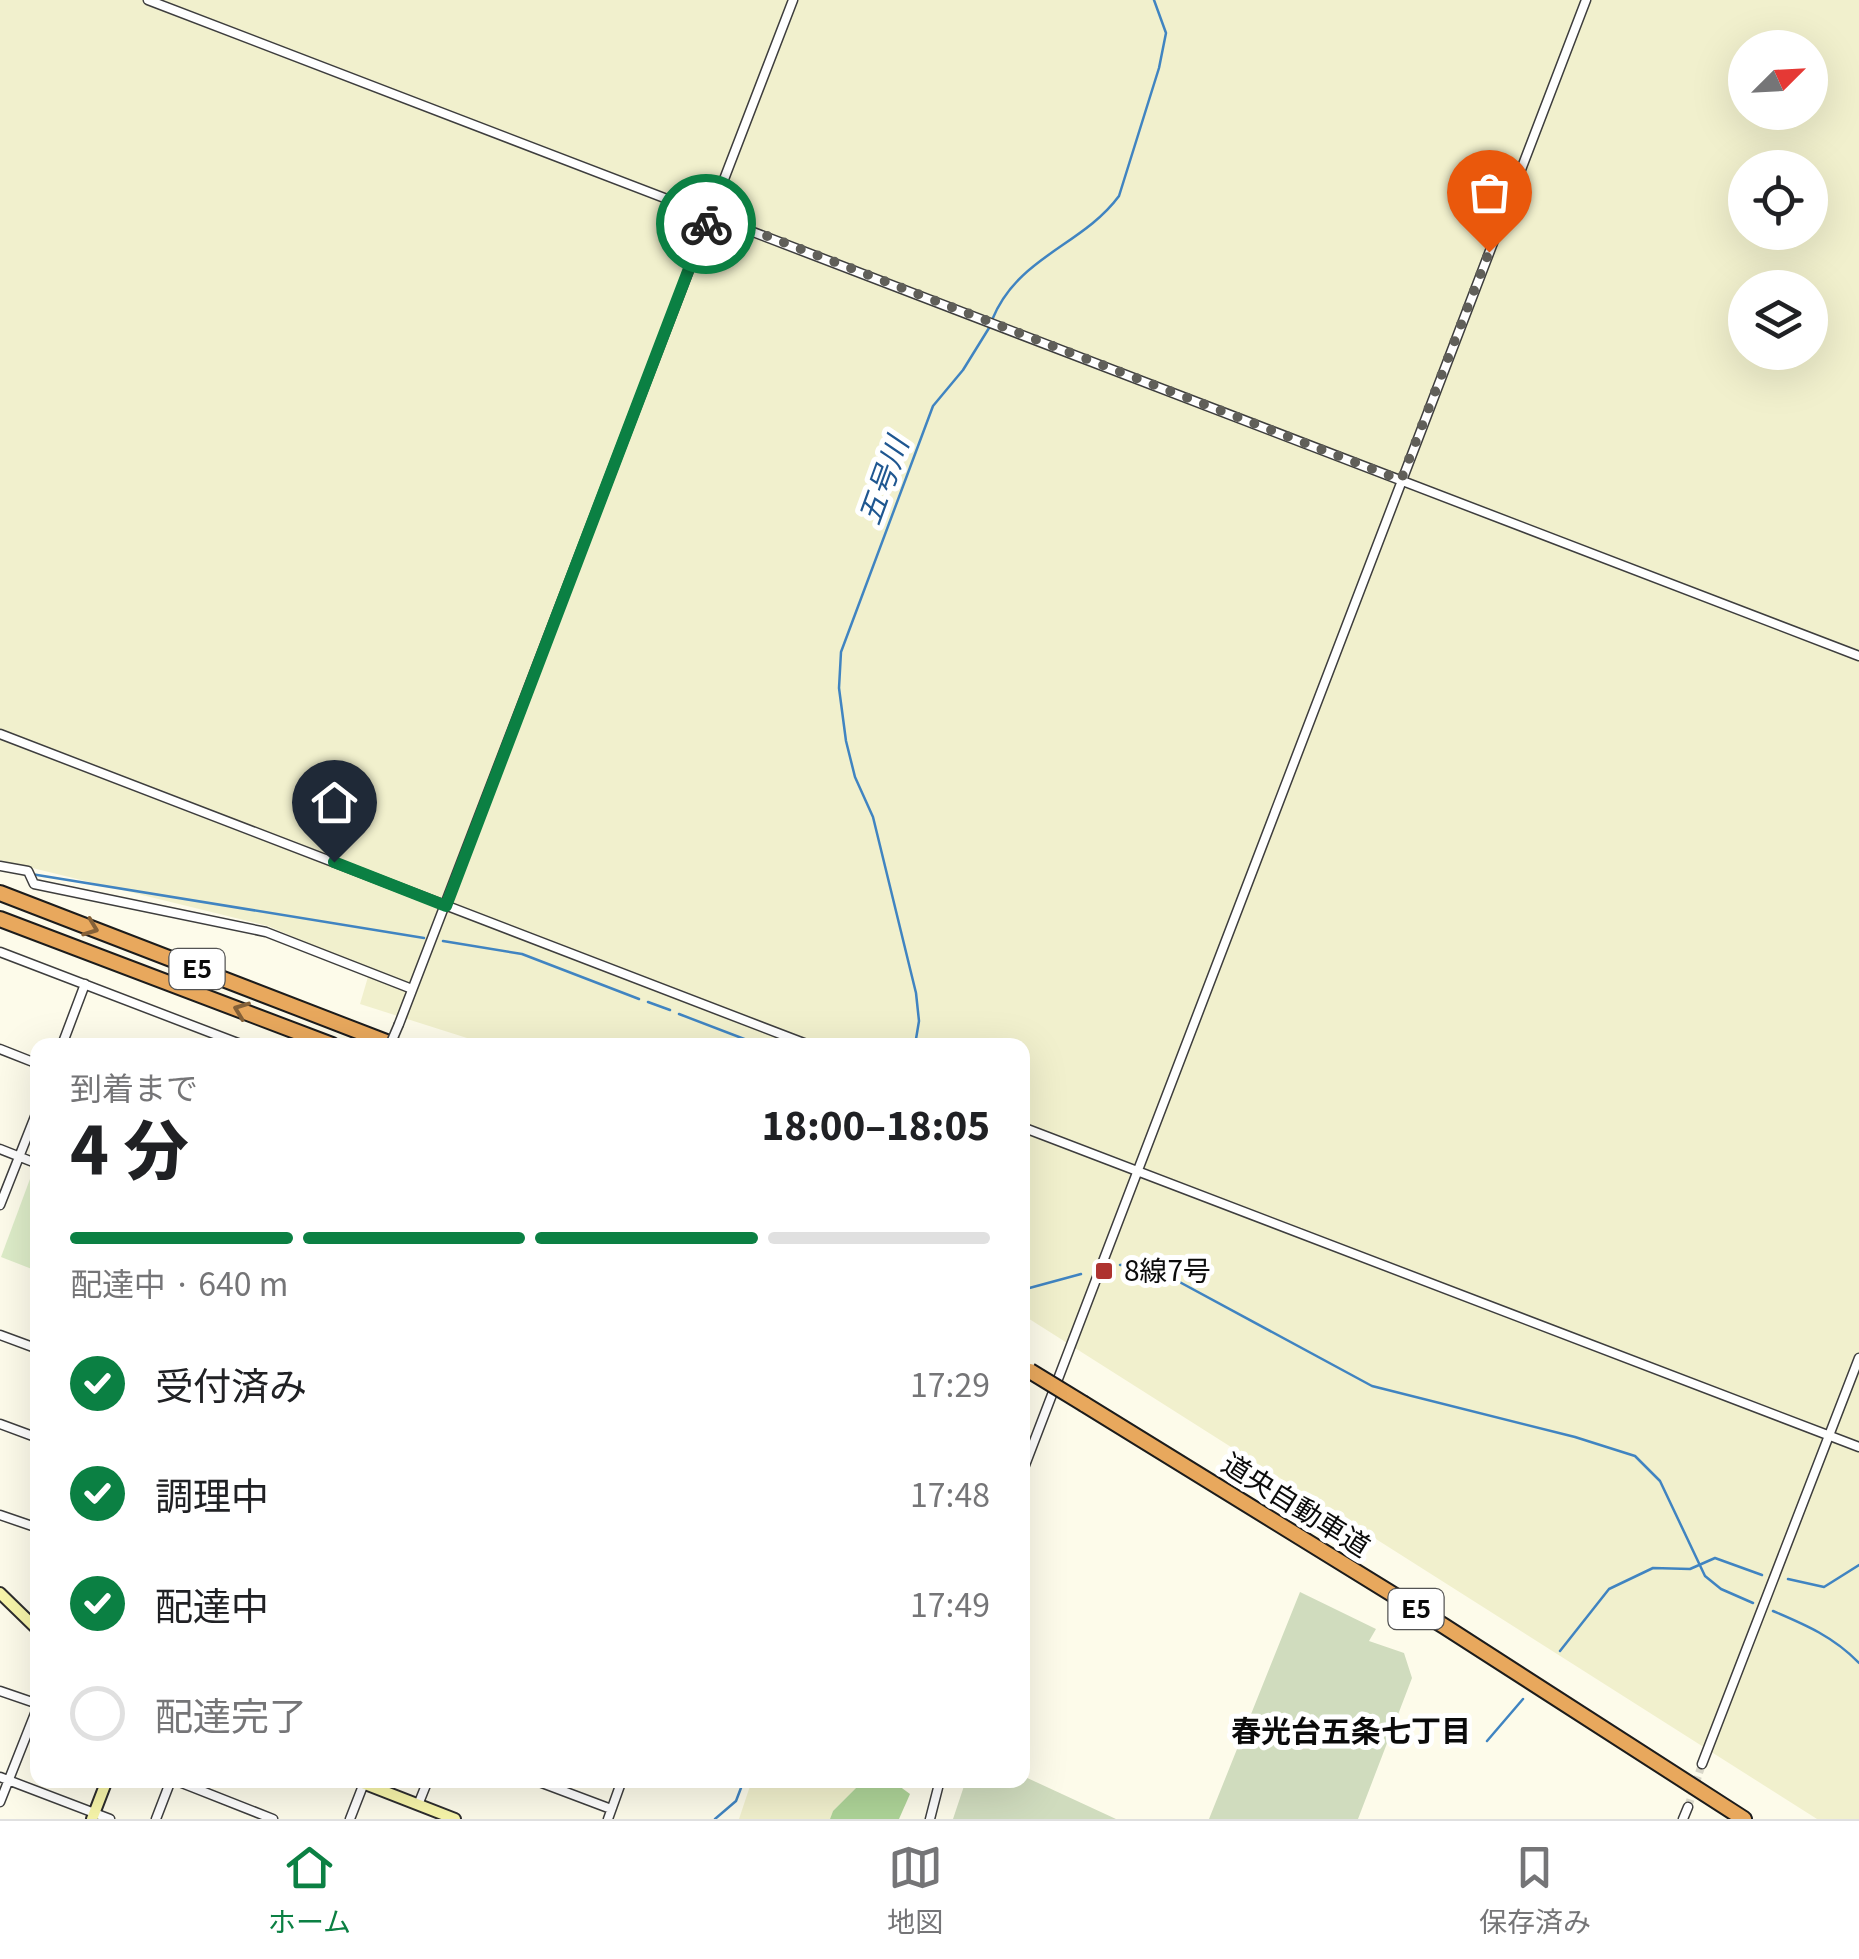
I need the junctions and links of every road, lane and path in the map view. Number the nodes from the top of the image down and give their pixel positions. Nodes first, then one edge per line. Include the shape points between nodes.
1 (148, 0) edge
2 (793, 0) edge
3 (1586, 0) edge
4 (710, 214) junction
5 (1401, 480) junction
6 (1859, 656) edge
7 (0, 734) edge
8 (0, 866) edge
9 (0, 893) edge
10 (446, 906) junction
11 (0, 919) edge
12 (0, 952) edge
13 (85, 984) junction
14 (412, 989) junction
15 (65, 1038) edge
16 (225, 1038) edge
17 (314, 1038) edge
18 (374, 1038) edge
19 (394, 1038) edge
20 (791, 1038) edge
21 (0, 1049) edge
22 (30, 1061) edge
23 (30, 1129) edge
24 (1030, 1129) edge
25 (0, 1149) edge
26 (19, 1157) junction
27 (30, 1161) edge
28 (1138, 1170) junction
29 (0, 1204) edge
30 (0, 1335) edge
31 (30, 1346) edge
32 (1859, 1358) edge
33 (1030, 1371) edge
34 (0, 1424) edge
35 (30, 1435) edge
36 (1829, 1435) junction
37 (1859, 1447) edge
38 (1030, 1453) edge
39 (0, 1515) edge
40 (30, 1525) edge
41 (0, 1593) edge
42 (30, 1622) edge
43 (0, 1691) edge
44 (30, 1702) edge
45 (30, 1722) edge
46 (1702, 1764) tunnel mouth
47 (4, 1778) edge
48 (104, 1788) edge
49 (169, 1788) edge
50 (193, 1788) edge
51 (358, 1788) edge
52 (373, 1788) edge
53 (552, 1788) edge
54 (619, 1788) edge
55 (938, 1788) edge
56 (0, 1802) edge
57 (1688, 1807) tunnel mouth
58 (420, 1810) edge
59 (610, 1814) edge
60 (93, 1816) edge
61 (110, 1819) edge
62 (156, 1819) edge
63 (273, 1819) edge
64 (350, 1819) edge
65 (455, 1819) edge
66 (930, 1819) edge
67 (1683, 1819) edge
68 (1744, 1819) edge

1 - 4 street
2 - 4 street
3 - 5 street
4 - 5 street
4 - 10 street
5 - 6 street
5 - 28 street
7 - 10 street
8 - 14 street via 29,874 34,884 266,932
9 -> 18 highway, E5
10 - 14 street
10 - 20 street
17 -> 11 highway, E5
12 - 13 street
13 - 15 street
13 - 16 street
14 - 19 street, bridge
21 - 22 street
23 - 26 street
24 - 28 street
25 - 26 street
26 - 27 street
26 - 29 street
28 - 36 street
28 - 38 street
30 - 31 street
32 - 36 street
33 - 68 highway, 道央自動車道 / E5, bridge
34 - 35 street
36 - 37 street
36 - 46 street
39 - 40 street
41 - 42 street
43 - 44 street
45 - 47 street
47 - 56 street
47 - 60 street
48 - 60 street
49 - 62 street
50 - 63 street
51 - 64 street
52 - 58 street
53 - 59 street
54 - 59 street
55 - 66 street
57 - 67 street
58 - 65 street
60 - 61 street

